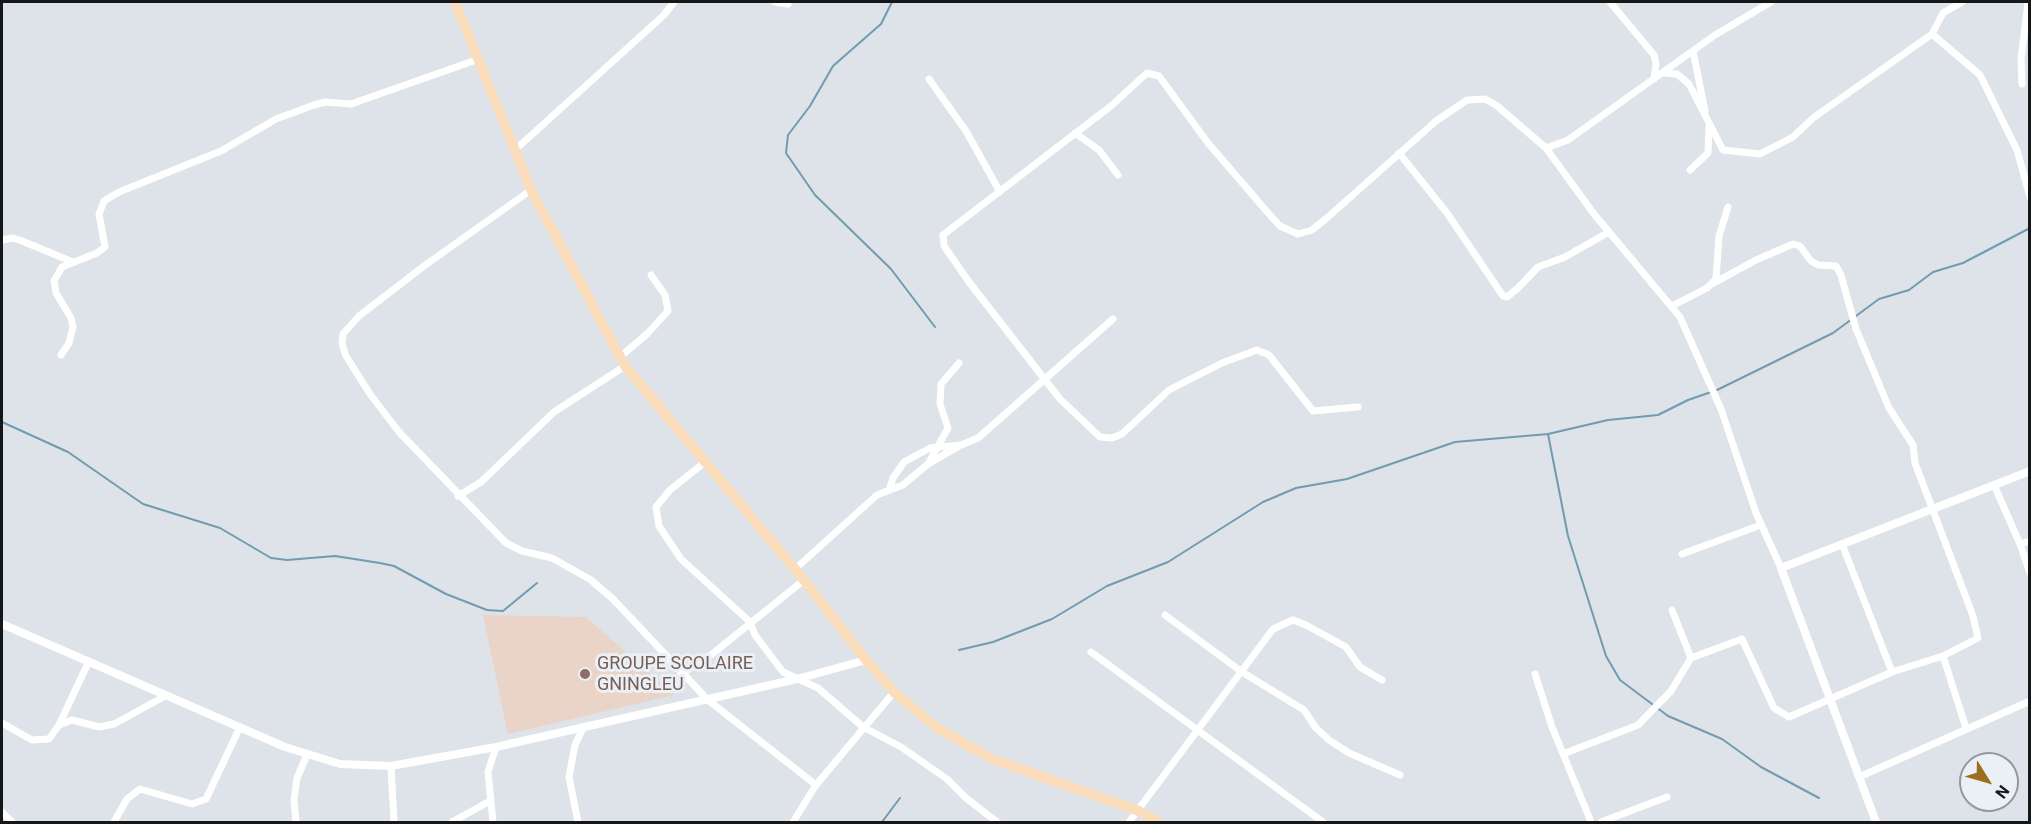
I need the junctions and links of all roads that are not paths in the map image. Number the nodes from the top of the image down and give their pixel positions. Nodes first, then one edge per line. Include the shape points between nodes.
1 (455, 2) edge
2 (674, 2) edge
3 (775, 2) edge
4 (1610, 2) edge
5 (1771, 2) edge
6 (1962, 2) edge
7 (2028, 2) edge
8 (788, 4) dead end
9 (1932, 34) junction
10 (1693, 51) junction
11 (478, 59) junction
12 (1664, 73) junction
13 (929, 79) dead end
14 (1654, 79) junction
15 (2022, 84) dead end
16 (1708, 123) junction
17 (1075, 133) junction
18 (1719, 144) junction
19 (516, 148) junction
20 (1546, 148) junction
21 (1709, 151) junction
22 (1399, 153) junction
23 (1689, 170) dead end
24 (1118, 176) dead end
25 (531, 190) junction
26 (1000, 192) junction
27 (2030, 197) edge
28 (1728, 207) dead end
29 (1609, 231) junction
30 (2, 240) edge
31 (73, 262) junction
32 (651, 275) dead end
33 (1712, 284) junction
34 (1672, 306) junction
35 (1113, 319) dead end
36 (61, 356) dead end
37 (622, 361) junction
38 (959, 363) dead end
39 (1045, 380) junction
40 (1358, 407) dead end
41 (961, 445) junction
42 (940, 446) junction
43 (705, 462) junction
44 (928, 464) junction
45 (2030, 471) edge
46 (1994, 485) junction
47 (889, 490) junction
48 (458, 496) junction
49 (1932, 509) junction
50 (1761, 525) junction
51 (2030, 541) edge
52 (1842, 544) junction
53 (2020, 544) junction
54 (1682, 554) dead end
55 (1781, 568) junction
56 (794, 570) junction
57 (2030, 573) edge
58 (804, 580) junction
59 (1672, 610) dead end
60 (1165, 615) dead end
61 (750, 622) junction
62 (2, 624) edge
63 (1091, 652) dead end
64 (1943, 656) junction
65 (1691, 658) junction
66 (866, 660) junction
67 (89, 661) junction
68 (1242, 672) junction
69 (1892, 672) junction
70 (681, 674) junction
71 (1535, 674) dead end
72 (797, 679) junction
73 (1382, 680) dead end
74 (894, 692) junction
75 (167, 695) junction
76 (1829, 698) junction
77 (708, 700) junction
78 (2030, 700) edge
79 (2, 723) edge
80 (59, 725) junction
81 (240, 727) junction
82 (863, 727) junction
83 (583, 728) junction
84 (1966, 728) junction
85 (1198, 730) junction
86 (496, 747) junction
87 (1563, 754) junction
88 (307, 755) junction
89 (391, 765) junction
90 (1400, 775) dead end
91 (1859, 777) junction
92 (816, 785) junction
93 (1668, 797) dead end
94 (490, 801) junction
95 (1138, 811) junction
96 (2, 812) edge
97 (12, 822) edge
98 (114, 822) edge
99 (296, 822) edge
100 (394, 822) edge
101 (452, 822) edge
102 (493, 822) edge
103 (578, 822) edge
104 (793, 822) edge
105 (997, 822) edge
106 (1129, 822) edge
107 (1158, 822) edge
108 (1323, 822) edge
109 (1591, 822) edge
110 (1601, 822) edge
111 (1876, 822) edge

1 - 11 main road
2 - 19 street
3 - 8 street
4 - 14 street via 1654,55
5 - 10 street
6 - 9 street via 1943,13
7 - 15 street
9 - 18 street via 1773,149 1747,154 1723,150
9 - 27 street via 1980,75 2018,150
10 - 12 street
10 - 16 street
11 - 19 main road
11 - 31 street via 351,104 314,105 276,119 221,150 119,192 100,206 105,247
12 - 14 street
12 - 16 street via 1677,74 1689,84
13 - 26 street via 966,131
14 - 20 street via 1568,140
16 - 18 street
16 - 21 street
17 - 22 street via 1139,78 1155,73 1269,214 1280,226 1298,234 1312,230
17 - 24 street via 1099,150
17 - 26 street
18 - 21 street
19 - 25 main road
20 - 22 street via 1496,105 1477,99 1467,100 1436,121
20 - 29 street
21 - 23 street
22 - 29 street via 1447,213 1503,296 1518,288 1538,267 1565,257
25 - 37 main road
25 - 48 street via 375,302 343,334 346,356 370,394
26 - 39 street via 948,230 943,242
28 - 33 street via 1719,236 1719,273
29 - 34 street
30 - 31 street via 13,238
31 - 36 street via 62,267 54,281 73,327
32 - 37 street via 668,311
33 - 34 street
33 - 49 street via 1793,244 1800,246 1810,261 1836,266 1888,408 1913,446
34 - 50 street via 1721,409
35 - 39 street
37 - 43 main road
37 - 48 street via 554,412 481,482
38 - 42 street via 941,384 940,404 948,428
39 - 40 street via 1100,437 1112,438 1136,422 1169,390 1257,350 1269,355 1312,411
39 - 41 street via 978,438
41 - 42 street
41 - 44 street
42 - 44 street
42 - 47 street via 904,462 892,478
43 - 56 main road
43 - 61 street via 670,490 656,507 659,526 690,569
44 - 47 street via 903,485
45 - 46 street
46 - 49 street
46 - 53 street
47 - 56 street via 871,501
48 - 70 street via 506,543 552,558 591,580
49 - 52 street
49 - 64 street via 1978,638
50 - 54 street
50 - 55 street
51 - 53 street
52 - 55 street
52 - 69 street
53 - 57 street
55 - 76 street
56 - 58 main road
58 - 61 street
58 - 66 main road
59 - 65 street
60 - 68 street
61 - 70 street
61 - 72 street via 773,662
62 - 67 street
63 - 85 street
64 - 69 street
64 - 84 street
65 - 76 street via 1742,639 1762,686 1779,713 1795,716
65 - 87 street via 1671,691 1638,725
66 - 72 street
66 - 74 main road
67 - 75 street
67 - 80 street
68 - 73 street via 1273,629 1293,621 1338,641 1360,667
68 - 85 street
68 - 90 street via 1304,710 1316,728 1349,753
69 - 76 street
70 - 77 street
71 - 87 street
72 - 77 street
72 - 82 street via 818,688
74 - 82 street
74 - 95 main road via 937,728 992,759
75 - 80 street via 114,724 99,727 72,720
75 - 81 street
76 - 91 street
77 - 83 street
77 - 92 street
78 - 84 street
79 - 80 street via 18,734 40,741 49,739
81 - 88 street
81 - 98 street via 206,799 192,804 140,789 127,799
82 - 92 street
82 - 105 street via 947,779
83 - 86 street
83 - 103 street via 569,777
84 - 91 street
85 - 95 street
85 - 108 street
86 - 89 street
86 - 94 street via 488,772
87 - 109 street
88 - 89 street via 340,764
88 - 99 street via 297,778
89 - 100 street
91 - 111 street
92 - 104 street
93 - 110 street
94 - 101 street
94 - 102 street
95 - 106 street
95 - 107 main road
96 - 97 street

